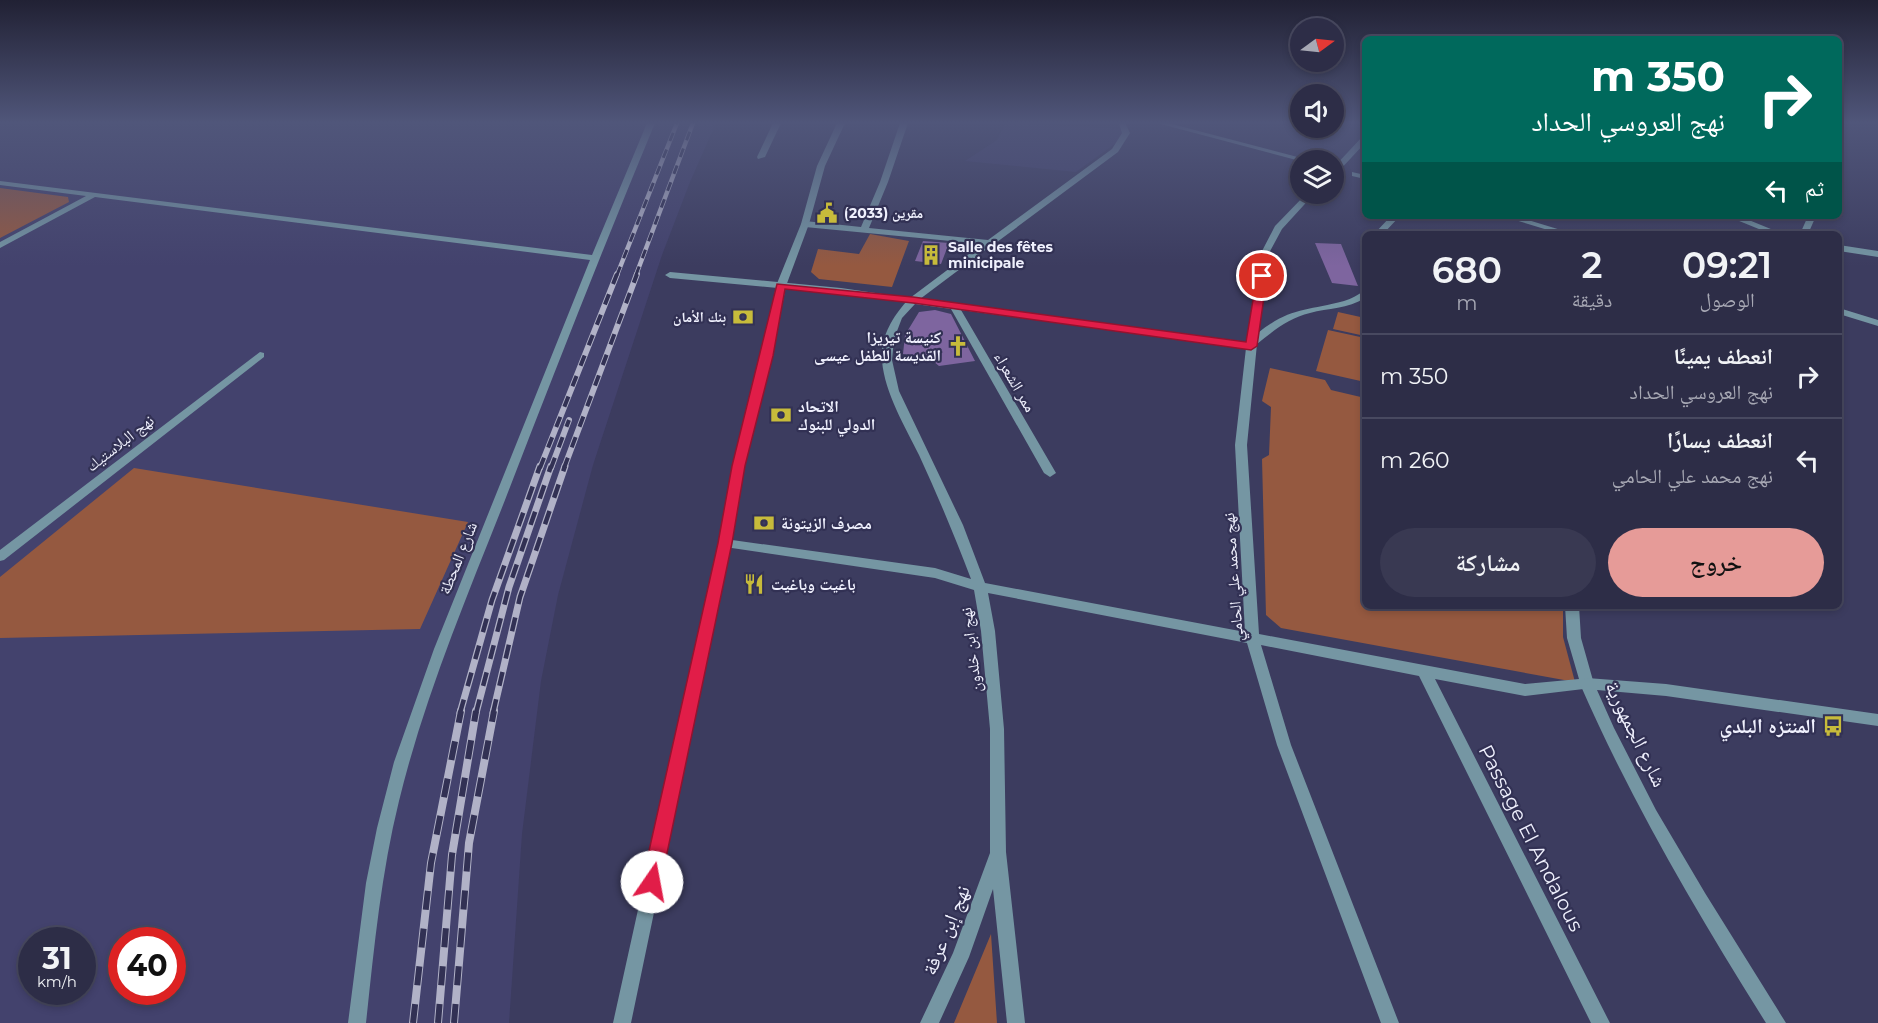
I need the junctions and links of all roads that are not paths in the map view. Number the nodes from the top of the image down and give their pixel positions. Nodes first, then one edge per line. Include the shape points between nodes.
1 (632, 171) edge
2 (820, 171) edge
3 (888, 171) edge
4 (1088, 171) edge
5 (1355, 174) dead end
6 (1362, 176) edge
7 (0, 183) edge
8 (94, 195) junction
9 (1301, 204) edge
10 (1393, 219) edge
11 (1517, 219) edge
12 (1739, 219) edge
13 (805, 224) junction
14 (864, 229) junction
15 (1381, 231) edge
16 (1559, 231) edge
17 (1771, 231) edge
18 (993, 243) junction
19 (0, 245) edge
20 (1842, 248) edge
21 (1878, 254) edge
22 (596, 258) junction
23 (670, 275) dead end
24 (781, 286) junction
25 (1362, 296) edge
26 (913, 300) junction
27 (954, 306) junction
28 (1842, 312) edge
29 (1878, 323) edge
30 (1251, 345) junction
31 (260, 355) dead end
32 (1050, 473) dead end
33 (725, 543) junction
34 (0, 557) edge
35 (980, 587) junction
36 (1572, 609) edge
37 (1252, 638) junction
38 (1424, 671) junction
39 (1587, 684) junction
40 (1878, 720) edge
41 (998, 852) junction
42 (357, 1023) edge
43 (622, 1023) edge
44 (928, 1023) edge
45 (1016, 1023) edge
46 (1390, 1023) edge
47 (1601, 1023) edge
48 (1777, 1023) edge

1 - 22 street, شارع المحطة
2 - 13 street
3 - 14 street
4 - 18 street, نهج ابن خلدون
5 - 6 street
7 - 8 street
8 - 19 street
8 - 22 street
9 - 30 street, نهج محمد علي الحامي via 1278,228 1266,253
10 - 15 street
11 - 16 street
12 - 17 street
13 - 14 street
13 - 24 street
14 - 18 street
18 - 26 street, نهج ابن خلدون
20 - 21 street
22 - 42 street, شارع المحطة via 446,629 407,746 379,864
23 - 24 street
24 - 26 street
24 - 33 street
25 - 30 street via 1276,322
26 - 27 street
26 - 35 street, نهج ابن خلدون via 898,317 889,339 887,360 894,391 957,525
27 - 30 street
27 - 32 street, ممر الشعراء
28 - 29 street
30 - 37 street, نهج محمد علي الحامي via 1241,445
31 - 34 street, نهج البلاستيك
33 - 35 street via 935,573
33 - 43 street
35 - 37 street
35 - 41 street, نهج ابن خلدون via 997,729
36 - 39 street via 1574,638
37 - 38 street
37 - 46 street, نهج محمد علي الحامي via 1284,745
38 - 39 street via 1525,690
38 - 47 street, Passage El Andalous
39 - 40 street, شارع الجمهورية via 1666,690
39 - 48 street, شارع الجمهورية via 1604,726 1694,892
41 - 44 street, نهج إبن عرفة via 960,957
41 - 45 street, نهج ابن خلدون

